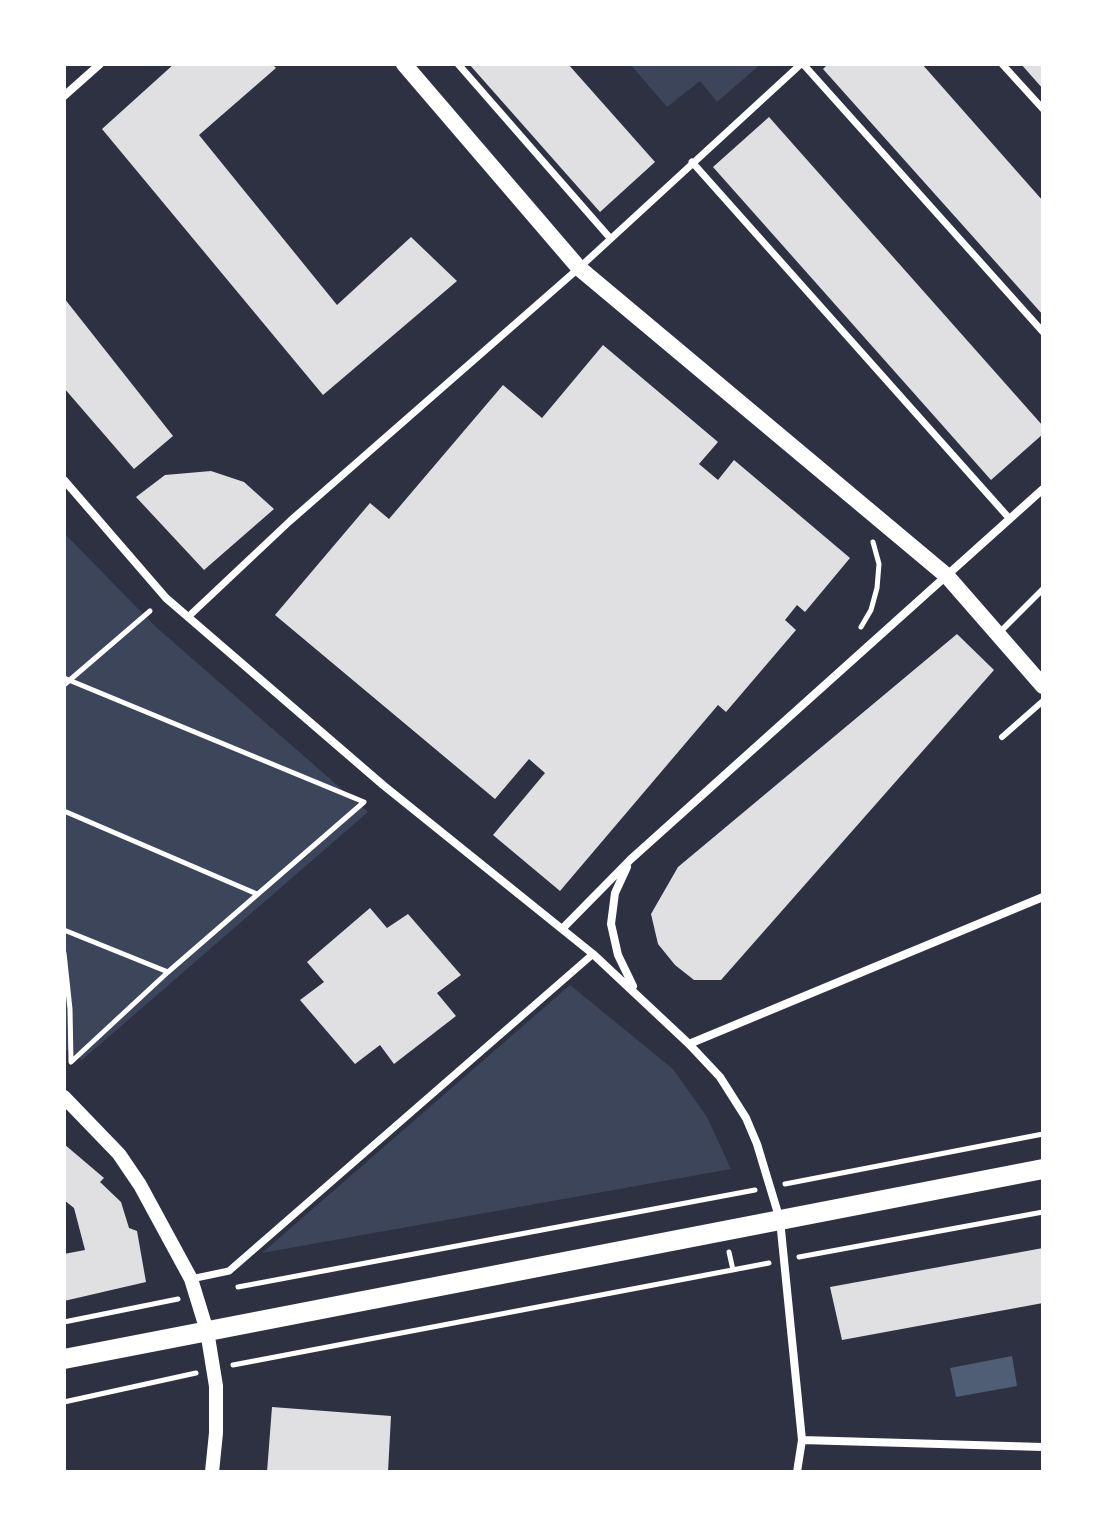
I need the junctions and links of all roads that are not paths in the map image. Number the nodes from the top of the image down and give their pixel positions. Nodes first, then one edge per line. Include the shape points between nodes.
1 (100, 64) edge
2 (404, 64) edge
3 (458, 64) edge
4 (802, 64) edge
5 (1002, 64) edge
6 (64, 96) edge
7 (1043, 109) edge
8 (692, 162) junction
9 (610, 238) junction
10 (579, 268) junction
11 (1043, 332) edge
12 (64, 480) edge
13 (1043, 489) edge
14 (1009, 518) junction
15 (947, 576) junction
16 (1043, 589) edge
17 (188, 617) junction
18 (998, 634) junction
19 (1043, 686) edge
20 (1043, 701) edge
21 (1002, 737) dead end
22 (631, 859) junction
23 (1043, 897) edge
24 (562, 929) junction
25 (593, 954) junction
26 (637, 994) junction
27 (689, 1044) junction
28 (64, 1097) edge
29 (1043, 1169) edge
30 (780, 1220) junction
31 (191, 1279) junction
32 (207, 1331) junction
33 (64, 1359) edge
34 (802, 1440) junction
35 (1043, 1447) edge
36 (212, 1472) edge
37 (797, 1472) edge

1 - 6 street
2 - 10 main road
3 - 9 street
4 - 8 street
4 - 11 street
5 - 7 street
8 - 9 street
8 - 14 street
9 - 10 street
10 - 15 main road
10 - 17 street
12 - 17 street
13 - 14 street
14 - 15 street
15 - 18 main road
15 - 22 street
16 - 18 lane
17 - 24 street via 383,785
18 - 19 main road
20 - 21 lane
22 - 24 street
22 - 26 street via 615,893 611,924 618,955
23 - 27 street
24 - 25 street
25 - 26 street
25 - 31 street via 229,1271
26 - 27 street
27 - 30 street via 720,1077 746,1118 765,1188
28 - 31 street via 119,1154
29 - 30 main road
30 - 32 main road
30 - 34 street
31 - 32 street
32 - 33 main road
32 - 36 street via 214,1369
34 - 35 street
34 - 37 street

